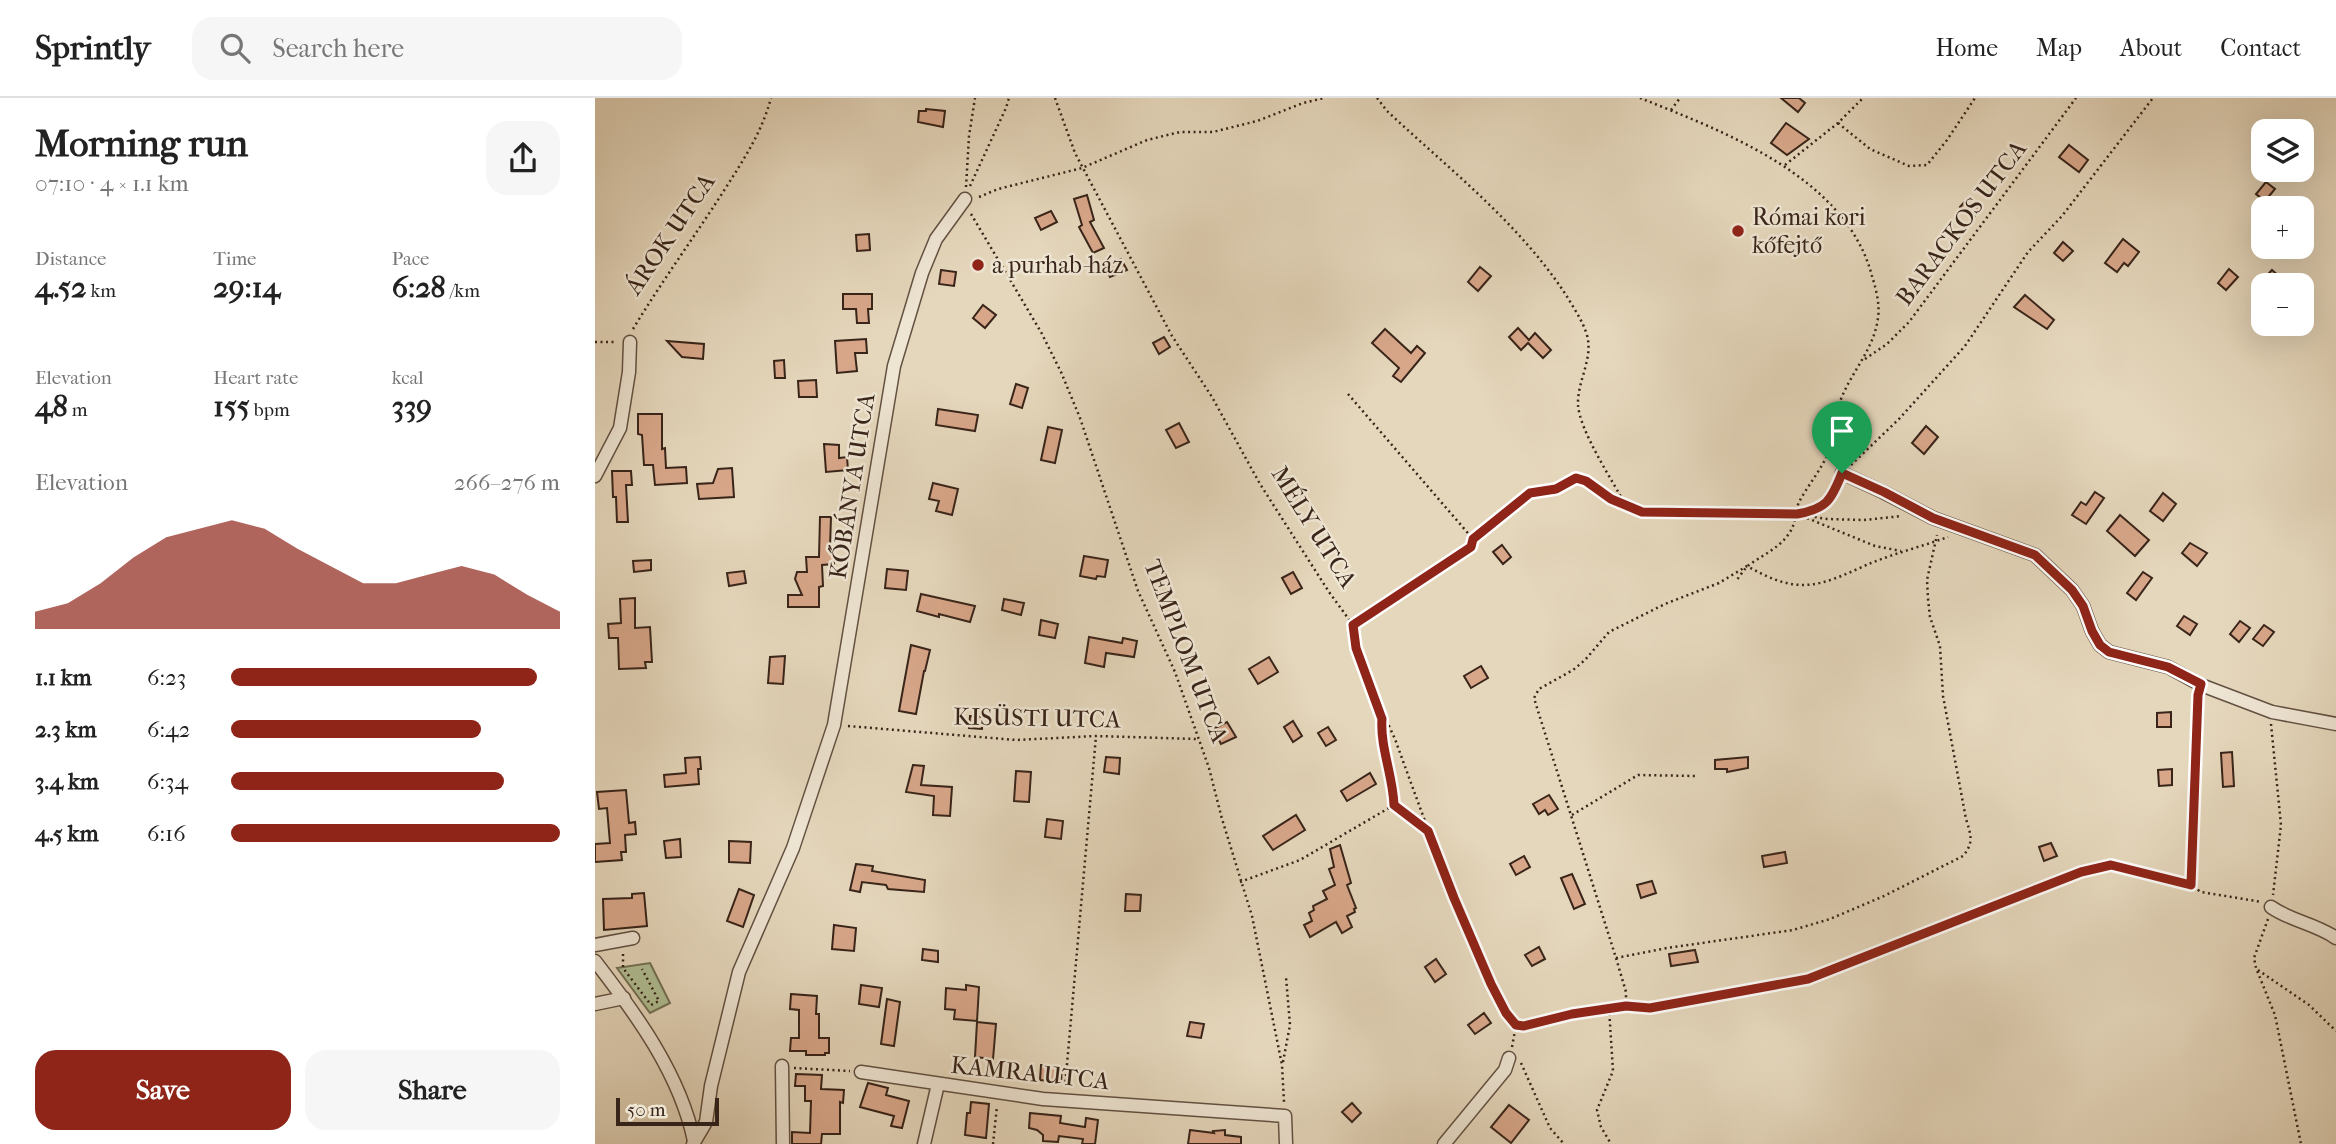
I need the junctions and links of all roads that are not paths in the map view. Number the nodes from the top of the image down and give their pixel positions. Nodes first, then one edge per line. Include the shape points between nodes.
1 (965, 199) road end
2 (629, 342) road end
3 (1842, 473) road end
4 (595, 476) edge
5 (2336, 724) edge
6 (2271, 906) road end
7 (633, 938) dead end
8 (2336, 938) edge
9 (595, 945) edge
10 (595, 961) edge
11 (624, 998) junction
12 (595, 1004) edge
13 (1509, 1058) road end
14 (782, 1066) road end
15 (861, 1072) road end
16 (938, 1084) junction
17 (694, 1143) edge
18 (783, 1144) edge
19 (924, 1144) edge
20 (1286, 1144) edge
21 (1444, 1144) edge

1 - 17 street, KŐBÁNYA UTCA via 936,239 894,366 834,725 793,848 739,972 706,1122
2 - 4 street via 621,428
3 - 5 street via 1927,515 2035,555 2072,590 2100,645 2109,652 2168,667 2272,712
6 - 8 street
7 - 9 street
10 - 11 street
11 - 12 street
11 - 17 street via 682,1095
13 - 21 street via 1505,1070
14 - 18 street
15 - 16 street, KAMRA UTCA
16 - 19 street
16 - 20 street, KAMRA UTCA via 1064,1100 1285,1116

